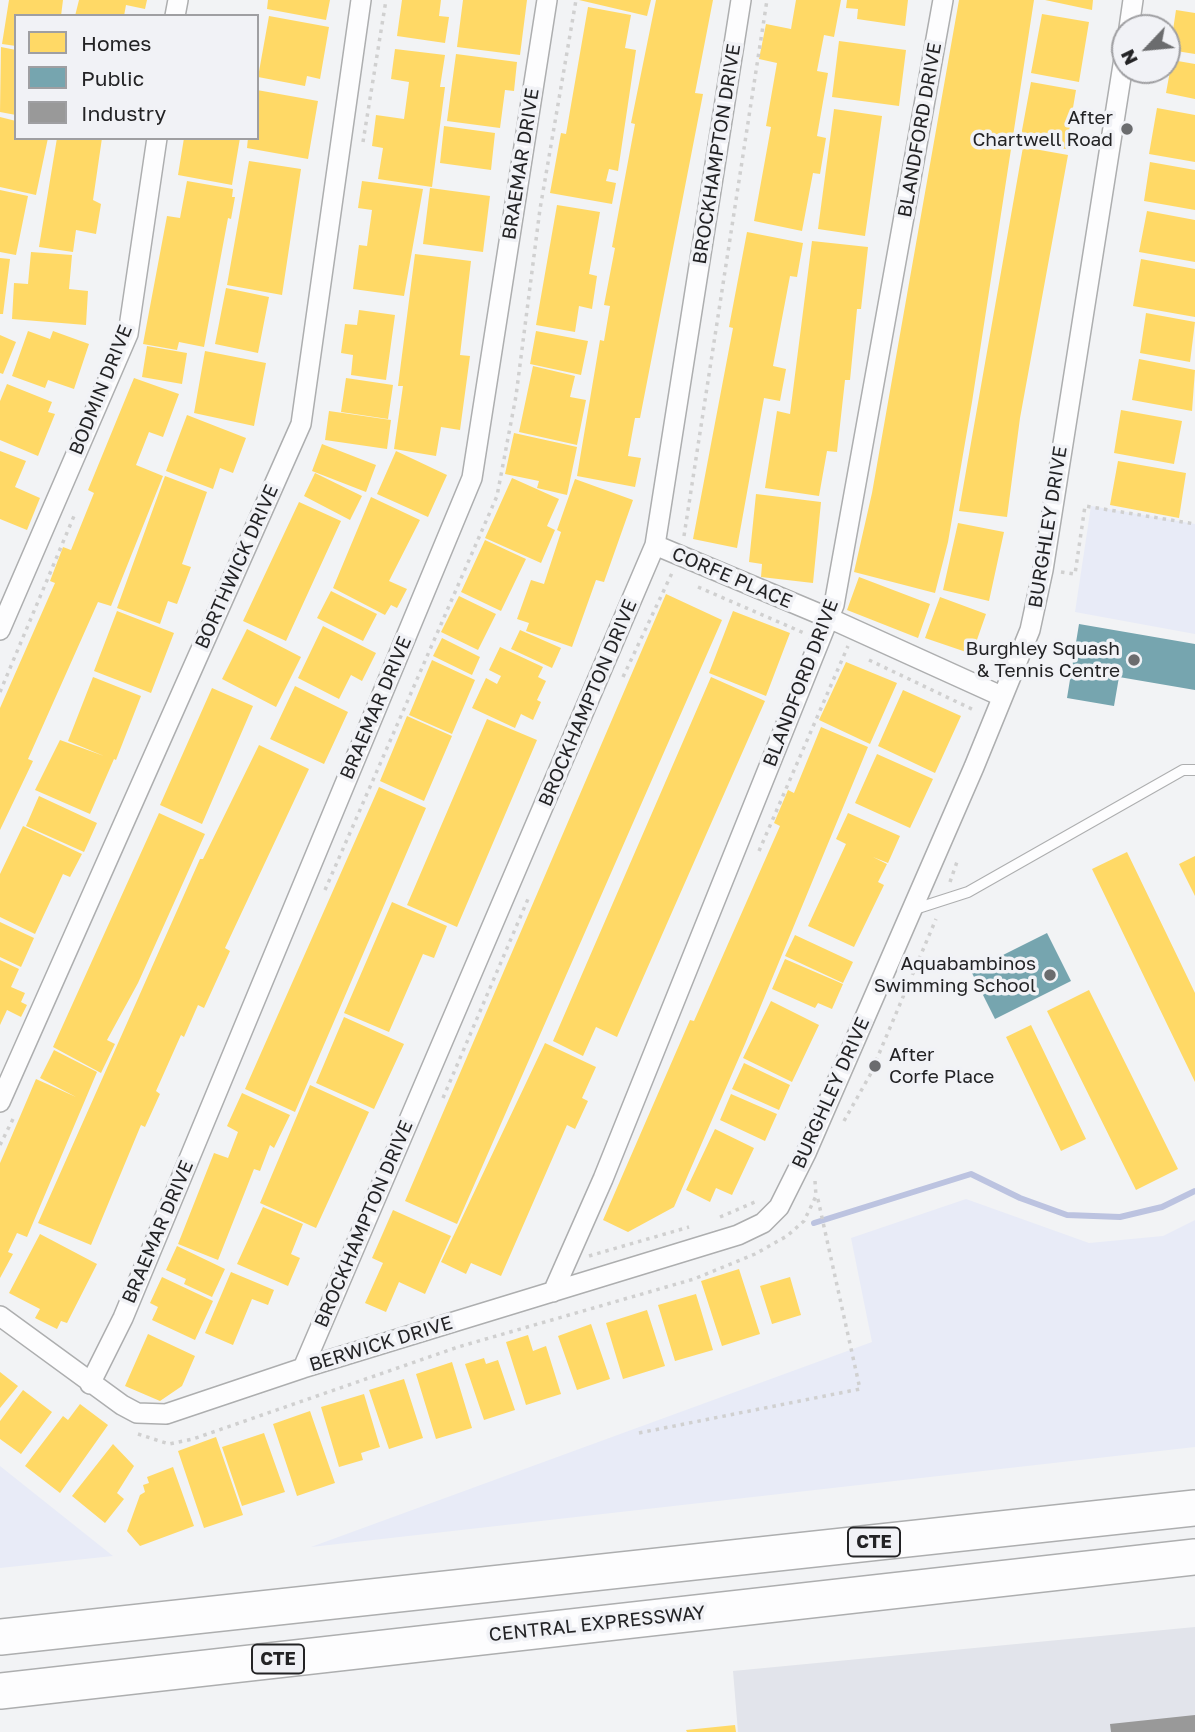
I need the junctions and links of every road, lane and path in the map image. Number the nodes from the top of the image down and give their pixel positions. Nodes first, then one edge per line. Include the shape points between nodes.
1 (361, 0) edge
2 (547, 0) edge
3 (741, 0) edge
4 (943, 0) edge
5 (1120, 84) edge
6 (157, 140) edge
7 (1195, 524) edge
8 (655, 545) junction
9 (1064, 559) dead end
10 (1052, 571) junction
11 (1060, 583) dead end
12 (824, 617) junction
13 (0, 630) edge
14 (806, 634) dead end
15 (1000, 696) junction
16 (1195, 771) edge
17 (960, 855) dead end
18 (942, 902) junction
19 (912, 910) junction
20 (0, 1102) edge
21 (842, 1124) dead end
22 (815, 1172) dead end
23 (779, 1207) joint
24 (818, 1212) dead end
25 (553, 1292) junction
26 (0, 1316) edge
27 (303, 1368) junction
28 (90, 1384) junction
29 (127, 1429) dead end
30 (639, 1433) dead end
31 (1195, 1508) edge
32 (1195, 1557) edge
33 (0, 1637) edge
34 (0, 1691) edge

1 - 20 street, BORTHWICK DRIVE via 300,424
2 - 28 street, BRAEMAR DRIVE via 472,478 123,1318
3 - 8 street, BROCKHAMPTON DRIVE
4 - 12 street, BLANDFORD DRIVE via 850,526
5 - 10 street, BURGHLEY DRIVE
6 - 13 street, BODMIN DRIVE via 128,334
7 - 10 path via 1086,506 1075,574
8 - 12 street, CORFE PLACE
8 - 27 street, BROCKHAMPTON DRIVE
9 - 10 path
10 - 11 path
10 - 15 street, BURGHLEY DRIVE
12 - 14 path
12 - 15 street, CORFE PLACE
12 - 25 street, BLANDFORD DRIVE via 603,1179
15 - 19 street, BURGHLEY DRIVE
16 - 18 lane via 1183,770 968,892
17 - 18 path
18 - 19 lane
18 - 21 path via 870,1076
19 - 23 street, BURGHLEY DRIVE
22 - 29 path via 816,1196 804,1221 755,1254 694,1279 458,1347 193,1439 169,1444
23 - 25 street, BERWICK DRIVE via 763,1223 738,1235
24 - 30 path via 860,1389
25 - 27 street, BERWICK DRIVE
26 - 28 street, BERWICK DRIVE
27 - 28 street, BERWICK DRIVE via 153,1415 137,1413
31 - 33 highway, CTE
32 - 34 highway, CENTRAL EXPRESSWAY / CTE

